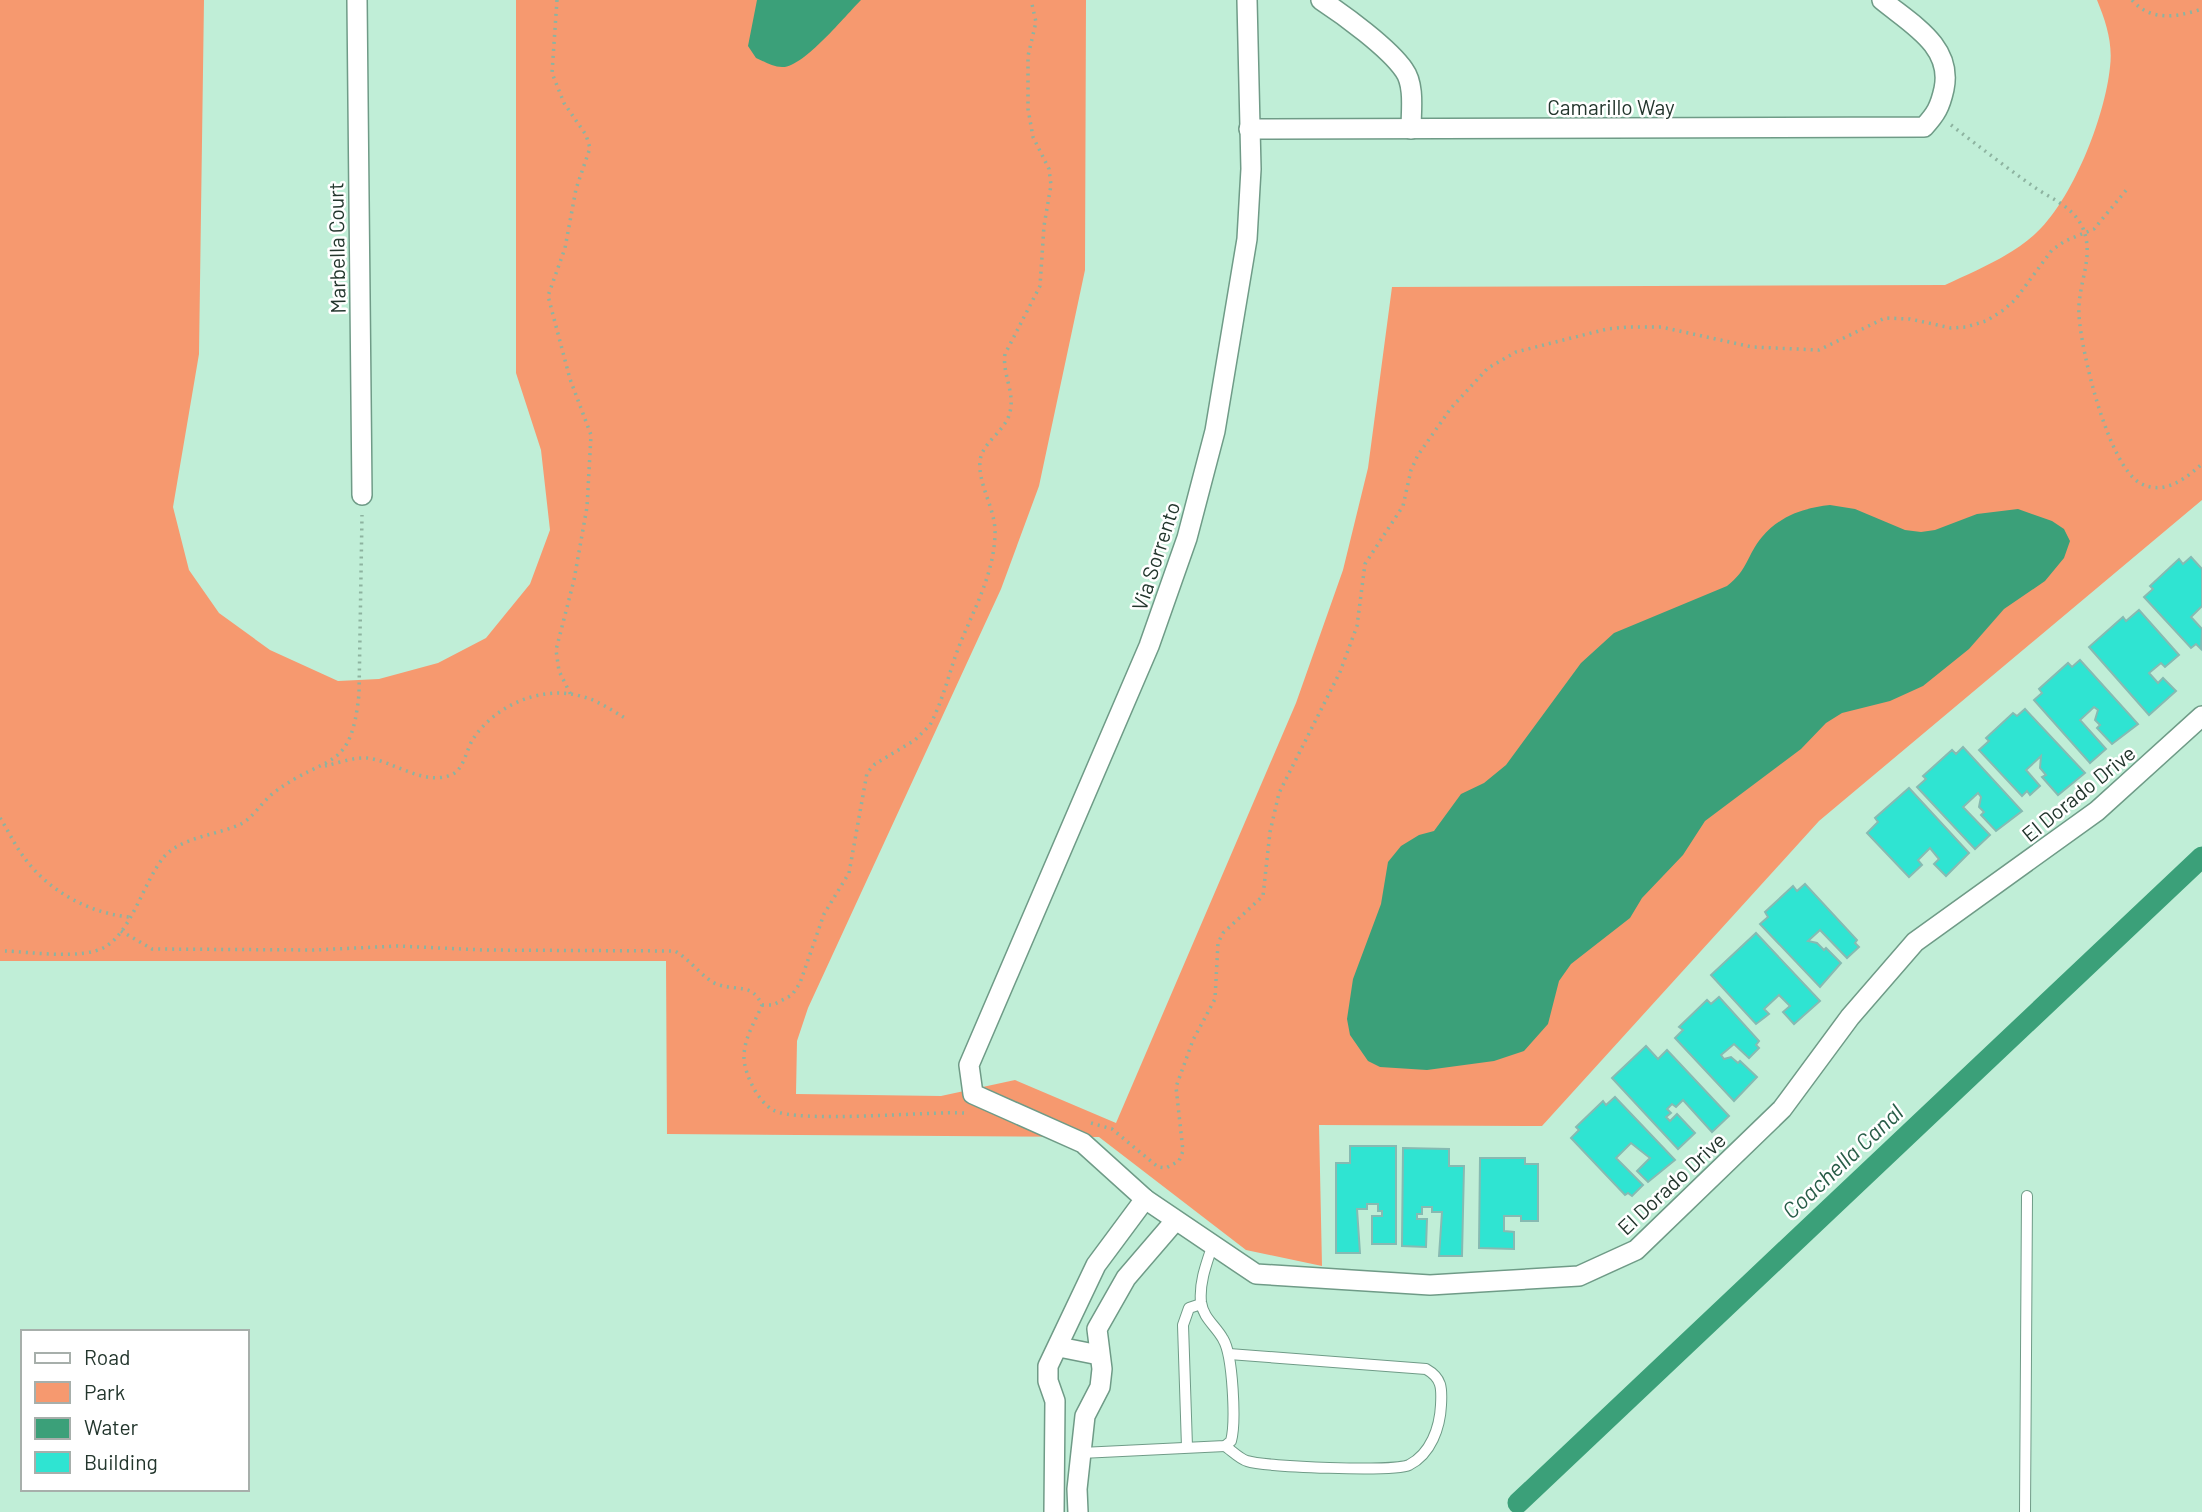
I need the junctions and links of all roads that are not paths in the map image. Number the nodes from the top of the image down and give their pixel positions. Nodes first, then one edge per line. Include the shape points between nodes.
1 (357, 0) edge
2 (1247, 0) edge
3 (1321, 0) edge
4 (1882, 0) edge
5 (1249, 129) junction
6 (1411, 129) junction
7 (362, 495) road end
8 (2202, 716) edge
9 (975, 1103) joint
10 (2027, 1196) dead end
11 (1145, 1199) junction
12 (1175, 1221) junction
13 (1213, 1244) junction
14 (1201, 1304) junction
15 (1059, 1347) junction
16 (1229, 1354) junction
17 (1099, 1355) junction
18 (1225, 1446) junction
19 (1187, 1447) junction
20 (1081, 1453) junction
21 (1054, 1512) edge
22 (1078, 1512) edge
23 (2025, 1512) edge

1 - 7 street, Marbella Court
2 - 5 street, Via Sorrento
3 - 6 street via 1405,71 1411,94
4 - 6 street, Camarillo Way via 1928,37 1945,60 1945,84 1936,114 1924,127
5 - 6 street, Camarillo Way
5 - 9 street, Via Sorrento via 1247,239 1215,431 1187,538 1149,646 970,1065
8 - 13 street, El Dorado Drive via 2097,811 1915,942 1850,1017 1782,1109 1636,1250 1578,1276 1430,1284 1256,1274
9 - 11 street, El Dorado Drive via 1083,1143
10 - 23 lane
11 - 12 street, El Dorado Drive
11 - 15 street via 1096,1265
12 - 13 street, El Dorado Drive
12 - 17 street via 1126,1278 1097,1329
13 - 14 lane via 1202,1277
14 - 16 lane
14 - 19 lane via 1189,1308 1183,1325
15 - 17 street
15 - 21 street via 1048,1366 1055,1401
16 - 18 lane via 1233,1433
16 - 18 lane via 1426,1369 1442,1386 1441,1421 1418,1459 1398,1468 1247,1461
17 - 20 street via 1100,1388 1085,1416
18 - 19 lane
19 - 20 lane
20 - 22 street

